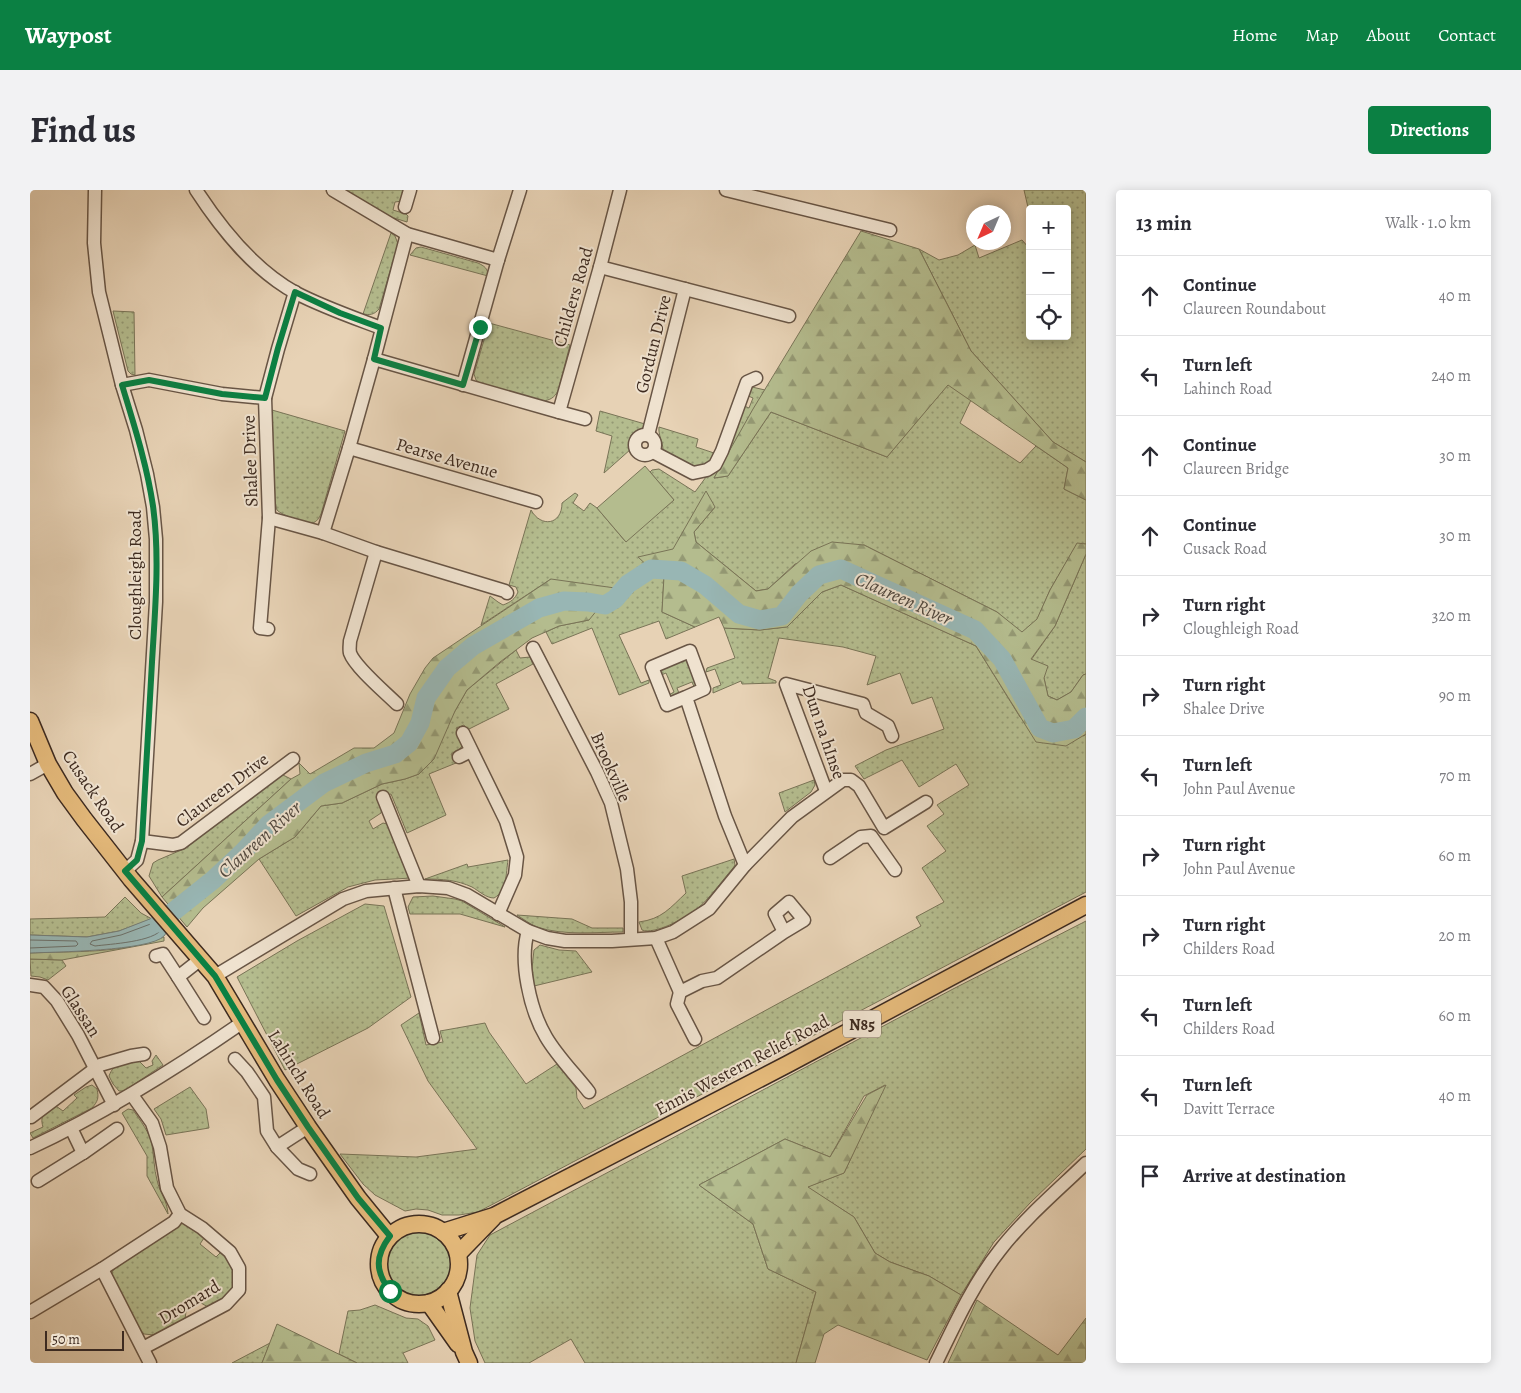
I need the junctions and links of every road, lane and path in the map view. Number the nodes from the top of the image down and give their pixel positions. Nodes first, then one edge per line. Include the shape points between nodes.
1 (94, 190) edge
2 (196, 190) edge
3 (333, 190) edge
4 (410, 190) edge
5 (520, 190) edge
6 (620, 190) edge
7 (726, 190) edge
8 (405, 207) dead end
9 (890, 230) dead end
10 (407, 234) junction
11 (498, 260) junction
12 (600, 267) junction
13 (685, 289) junction
14 (295, 292) junction
15 (789, 316) dead end
16 (381, 328) junction
17 (374, 359) junction
18 (756, 378) dead end
19 (122, 385) junction
20 (463, 385) junction
21 (265, 398) junction
22 (559, 412) junction
23 (585, 419) dead end
24 (648, 435) junction
25 (349, 448) junction
26 (653, 452) junction
27 (536, 502) dead end
28 (269, 518) junction
29 (323, 533) junction
30 (376, 552) junction
31 (507, 593) dead end
32 (268, 629) dead end
33 (533, 648) dead end
34 (686, 697) junction
35 (398, 704) dead end
36 (30, 721) edge
37 (463, 733) dead end
38 (892, 736) dead end
39 (472, 751) junction
40 (459, 757) dead end
41 (293, 759) dead end
42 (48, 764) junction
43 (30, 774) edge
44 (826, 791) junction
45 (383, 797) dead end
46 (926, 802) dead end
47 (884, 828) junction
48 (871, 836) junction
49 (142, 841) junction
50 (830, 858) dead end
51 (745, 865) junction
52 (895, 870) dead end
53 (125, 871) junction
54 (419, 886) junction
55 (394, 888) junction
56 (1086, 905) edge
57 (498, 914) junction
58 (177, 932) joint
59 (528, 932) junction
60 (784, 932) dead end
61 (656, 938) junction
62 (631, 940) junction
63 (156, 956) dead end
64 (201, 959) junction
65 (215, 976) junction
66 (178, 977) junction
67 (30, 984) edge
68 (680, 992) junction
69 (204, 1018) dead end
70 (243, 1022) junction
71 (433, 1038) dead end
72 (695, 1038) dead end
73 (144, 1054) dead end
74 (235, 1059) dead end
75 (95, 1068) junction
76 (589, 1092) dead end
77 (132, 1095) junction
78 (114, 1105) junction
79 (31, 1117) edge
80 (308, 1127) junction
81 (71, 1128) junction
82 (117, 1130) dead end
83 (276, 1147) junction
84 (30, 1148) edge
85 (84, 1153) junction
86 (1086, 1163) edge
87 (310, 1174) dead end
88 (38, 1181) dead end
89 (180, 1214) junction
90 (494, 1216) junction
91 (443, 1232) junction
92 (390, 1236) junction
93 (458, 1254) junction
94 (102, 1268) junction
95 (448, 1291) junction
96 (429, 1303) junction
97 (30, 1312) edge
98 (143, 1348) junction
99 (466, 1358) edge
100 (150, 1363) edge
101 (936, 1363) edge

1 - 19 street, Cloughleigh Road via 94,243 99,292
2 - 14 street via 242,250
3 - 10 street
4 - 8 street
5 - 11 street
6 - 12 street, Childers Road
7 - 9 street
10 - 11 street
10 - 16 street
11 - 20 street
12 - 13 street, Gordun Drive
12 - 22 street, Childers Road
13 - 15 street
13 - 24 street, Gordun Drive
14 - 16 street
14 - 21 street
16 - 17 street
17 - 20 street
17 - 25 street
18 - 26 street via 747,382 715,465 693,473
19 - 21 street, Shalee Drive via 149,380 222,394
19 - 49 street, Cloughleigh Road via 147,474 156,539 156,602
20 - 22 street
21 - 28 street, Shalee Drive
22 - 23 street
24 - 26 street via 655,440
24 - 26 street, Gordun Drive via 638,437 635,447 643,455
25 - 27 street, Pearse Avenue
25 - 29 street
28 - 29 street, Shalee Drive
28 - 32 street, Shalee Drive via 260,628
29 - 30 street, Shalee Drive
30 - 31 street, Shalee Drive
30 - 35 street via 350,640 350,652 372,680
33 - 62 street, Brookville via 611,802 627,868
34 - 34 street via 667,705 652,667 690,651 704,689
34 - 51 street via 725,816
36 - 42 main road, Cusack Road
37 - 39 street
38 - 44 street, Dun na hInse via 888,726 866,713 863,704 786,684
39 - 40 street
39 - 57 street via 506,821 517,857 515,875
41 - 49 street, Claureen Drive via 181,843
42 - 43 street
42 - 53 main road, Cusack Road via 74,806
44 - 47 street, Dun na hInse via 843,780 850,780 859,786
44 - 51 street, Dun na hInse via 792,817
45 - 54 street
46 - 47 street
47 - 48 street
48 - 50 street via 862,837
48 - 52 street
49 - 53 street, Cloughleigh Road via 137,860
51 - 61 street, Dun na hInse via 709,909
53 - 58 main road, Cusack Road
54 - 55 street
54 - 57 street via 448,888 467,895
55 - 65 street via 366,891 343,899
55 - 71 street
56 - 90 main road, Ennis Western Relief Road / N85
57 - 59 street
58 - 64 main road, Lahinch Road
59 - 62 street, Dun na hInse via 565,941
59 - 76 street via 524,956 535,1013 547,1039
60 - 68 street via 717,978 702,981
61 - 62 street, Dun na hInse
61 - 68 street
63 - 66 street via 163,954
64 - 65 main road, Lahinch Road
64 - 66 street
65 - 70 main road, Lahinch Road
66 - 69 street
67 - 75 street, Glassan via 44,987 57,1002
68 - 72 street via 677,1004
70 - 77 street
70 - 80 main road, Lahinch Road
73 - 75 street
74 - 83 street via 264,1097 267,1131
75 - 78 street, Glassan
75 - 79 street
77 - 78 street
77 - 89 street via 152,1122 167,1188
78 - 81 street
80 - 83 street
80 - 92 main road, Lahinch Road via 358,1198
81 - 84 street
81 - 85 street
82 - 85 street
83 - 87 street via 298,1169
85 - 88 street
86 - 101 street via 1020,1226 999,1251 962,1308
89 - 94 street via 174,1222
89 - 98 street, Dromard via 230,1252 239,1268 239,1290 226,1304
90 - 91 main road, Ennis Western Relief Road / N85
90 - 93 main road, Ennis Western Relief Road / N85
91 - 92 main road via 433,1226 410,1224
91 - 93 main road
92 - 96 main road via 379,1258 383,1281 398,1298 418,1304
93 - 95 main road via 459,1267
94 - 97 street
94 - 98 street
95 - 96 main road
95 - 99 main road
96 - 99 main road
98 - 100 street

